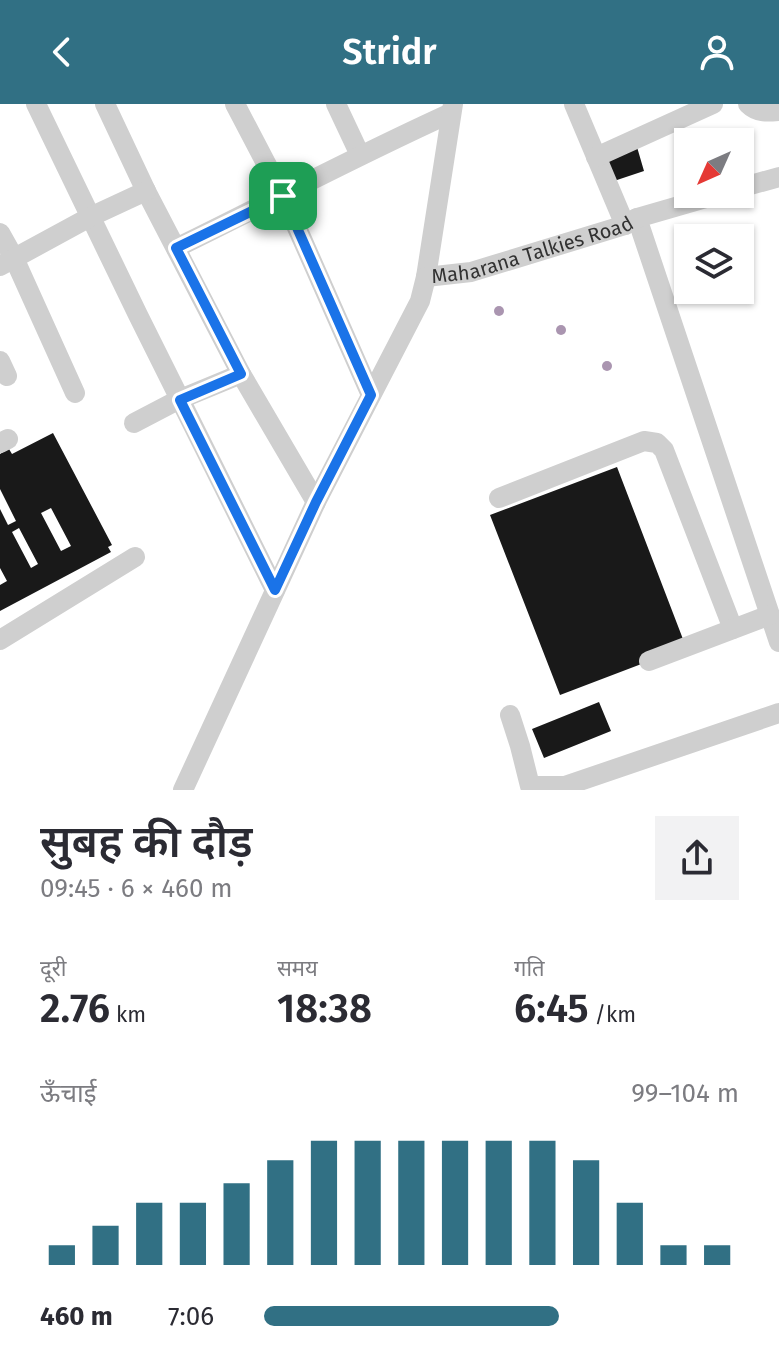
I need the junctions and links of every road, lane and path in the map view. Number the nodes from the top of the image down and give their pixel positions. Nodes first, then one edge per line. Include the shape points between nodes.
1 (36, 104) edge
2 (105, 104) edge
3 (235, 104) edge
4 (336, 104) edge
5 (574, 104) edge
6 (713, 104) edge
7 (748, 104) edge
8 (452, 108) edge
9 (779, 111) edge
10 (360, 155) junction
11 (596, 157) junction
12 (779, 177) edge
13 (754, 184) edge
14 (146, 191) junction
15 (283, 196) junction
16 (674, 208) edge
17 (90, 217) junction
18 (631, 221) junction
19 (0, 233) edge
20 (176, 248) junction
21 (7, 262) edge
22 (426, 277) junction
23 (241, 374) junction
24 (75, 393) dead end
25 (371, 395) junction
26 (180, 400) junction
27 (134, 423) dead end
28 (499, 498) dead end
29 (316, 502) junction
30 (135, 557) dead end
31 (275, 590) junction
32 (770, 615) junction
33 (733, 629) junction
34 (0, 640) edge
35 (779, 642) edge
36 (649, 661) dead end
37 (779, 713) edge
38 (510, 715) dead end
39 (530, 788) edge
40 (183, 790) edge

1 - 17 street
2 - 14 street
3 - 15 street
4 - 10 street
5 - 11 street
6 - 11 street
7 - 9 street via 755,110
8 - 10 street
8 - 22 street
10 - 15 street
11 - 18 street
12 - 13 street
14 - 17 street
14 - 20 street
15 - 20 street
15 - 25 street
16 - 18 street, Maharana Talkies Road
17 - 21 street
17 - 26 street
18 - 22 street, Maharana Talkies Road via 471,272
18 - 32 street
19 - 21 street
20 - 23 street
21 - 24 street
22 - 25 street, Maharana Talkies Road via 420,301
23 - 26 street
23 - 29 street
25 - 29 street, Maharana Talkies Road
26 - 27 street
26 - 31 street
28 - 33 street via 644,441 657,443
29 - 31 street, Maharana Talkies Road
30 - 34 street
31 - 40 street, Maharana Talkies Road
32 - 33 street
32 - 35 street
33 - 36 street
37 - 39 street via 565,786
38 - 39 street

